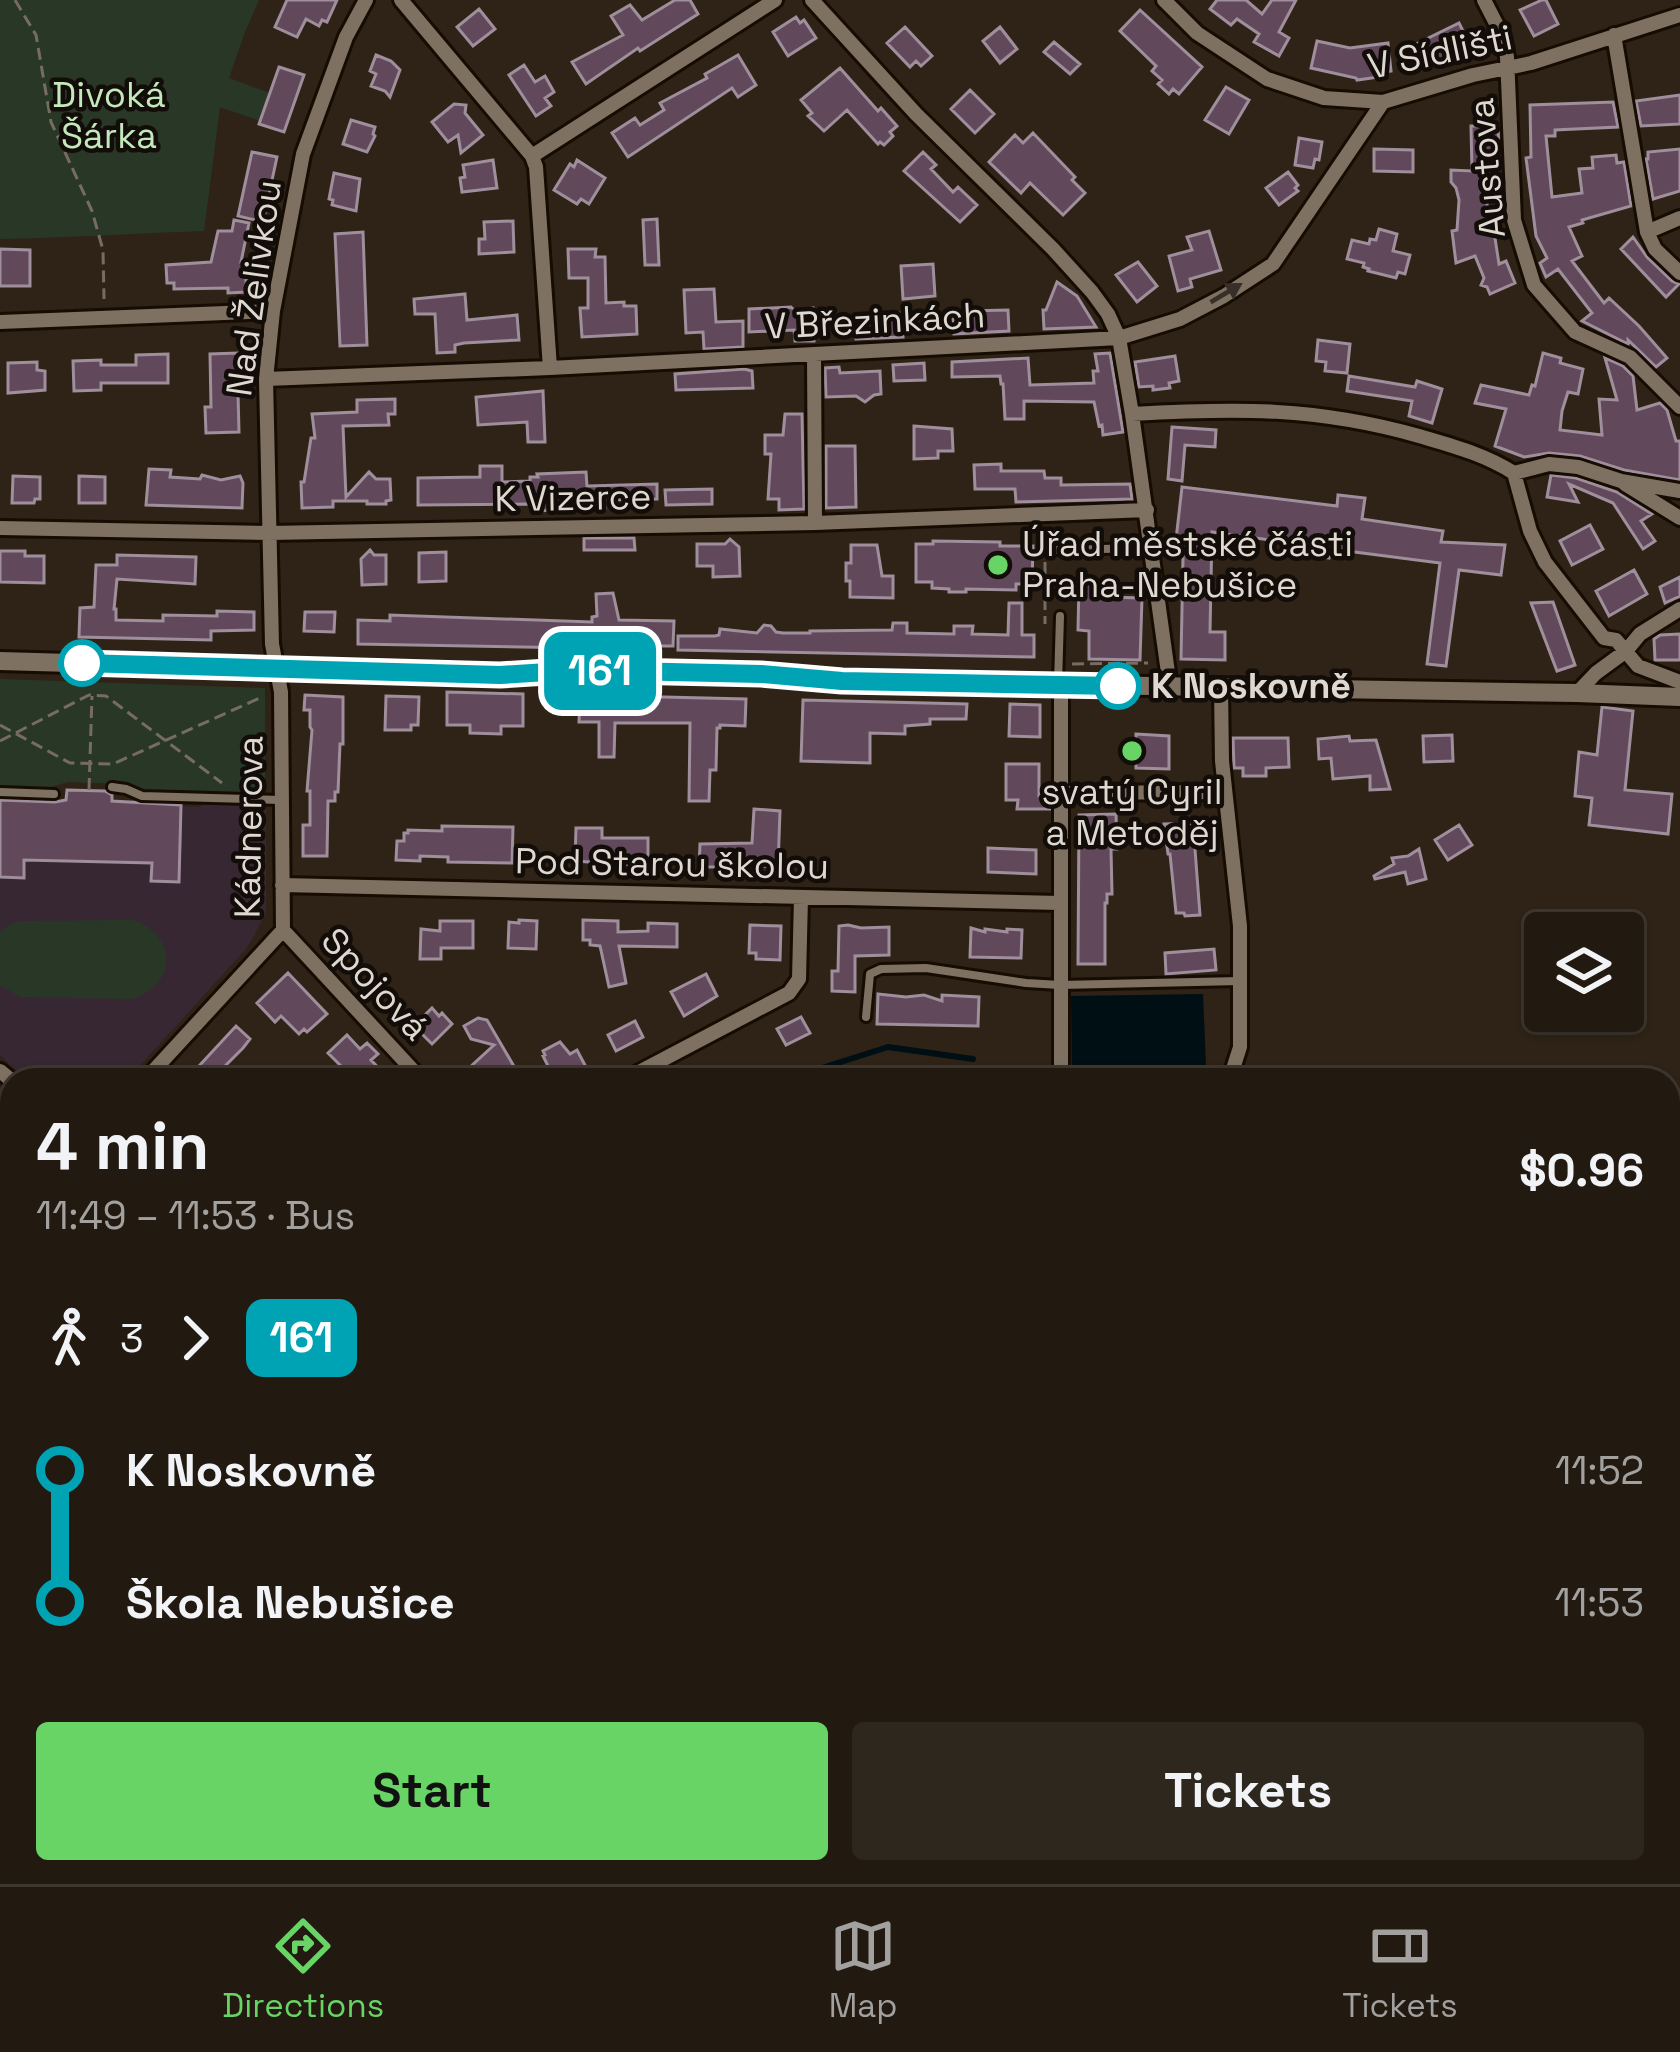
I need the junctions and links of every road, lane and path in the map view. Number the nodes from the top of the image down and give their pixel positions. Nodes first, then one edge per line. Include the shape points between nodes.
1 (15, 0) edge
2 (366, 0) edge
3 (401, 0) edge
4 (776, 0) edge
5 (812, 0) edge
6 (1164, 0) edge
7 (1484, 0) edge
8 (1680, 15) edge
9 (1614, 35) junction
10 (1509, 68) junction
11 (1383, 102) junction
12 (532, 156) junction
13 (1680, 218) edge
14 (1646, 232) junction
15 (1680, 273) edge
16 (274, 311) junction
17 (104, 317) junction
18 (0, 322) edge
19 (1119, 338) junction
20 (814, 354) junction
21 (550, 368) junction
22 (266, 379) junction
23 (1680, 407) edge
24 (1132, 414) junction
25 (1514, 473) junction
26 (1621, 481) junction
27 (1680, 491) edge
28 (1147, 510) junction
29 (1680, 518) edge
30 (815, 523) junction
31 (0, 528) edge
32 (269, 533) junction
33 (1152, 548) junction
34 (1050, 550) dead end
35 (1045, 598) dead end
36 (1680, 609) edge
37 (1060, 616) dead end
38 (1046, 632) dead end
39 (1626, 651) junction
40 (0, 661) edge
41 (1148, 663) dead end
42 (1058, 664) junction
43 (277, 668) junction
44 (1680, 682) edge
45 (1060, 686) junction
46 (1170, 687) junction
47 (1221, 688) junction
48 (281, 692) junction
49 (1577, 693) junction
50 (94, 694) junction
51 (1680, 698) edge
52 (0, 725) edge
53 (15, 733) junction
54 (166, 740) junction
55 (0, 741) edge
56 (90, 765) junction
57 (112, 787) dead end
58 (89, 790) dead end
59 (0, 792) edge
60 (1225, 792) junction
61 (1061, 793) junction
62 (54, 794) dead end
63 (242, 799) junction
64 (280, 800) junction
65 (282, 885) junction
66 (801, 897) junction
67 (1060, 903) junction
68 (283, 930) junction
69 (1240, 981) junction
70 (1060, 985) junction
71 (866, 1016) dead end
72 (156, 1068) edge
73 (411, 1068) edge
74 (647, 1068) edge
75 (1061, 1068) edge
76 (1234, 1068) edge

1 - 17 path via 36,35 51,122 103,250
2 - 16 street, Nad Želivkou via 303,154
3 - 12 street
4 - 12 street
5 - 19 street via 1053,249
6 - 11 street, V Sídlišti via 1197,33 1267,79 1324,98
7 - 10 street, Austova
8 - 9 street, V Sídlišti
9 - 10 street, V Sídlišti
9 - 14 street
10 - 11 street, V Sídlišti
10 - 23 street, Austova via 1514,220 1534,284 1575,332 1630,358
19 -> 11 street, V Březinkách via 1180,319 1273,264
12 - 21 street
13 - 14 street
14 - 15 street
16 - 17 street
16 - 22 street, Nad Želivkou
17 - 18 street
19 - 20 street, V Březinkách
19 - 24 street
20 - 21 street, V Březinkách
20 - 30 street
21 - 22 street, V Březinkách
22 - 32 street, Nad Želivkou
24 - 25 street via 1323,414 1475,452
24 - 28 street
25 - 26 street via 1549,464
25 - 39 street via 1545,562 1604,638
26 - 27 street
26 - 29 street
28 - 30 street, K Vizerce
28 - 33 street
30 - 32 street, K Vizerce
31 - 32 street, K Vizerce
32 - 43 street, Nad Želivkou
33 - 34 lane
33 - 46 street
35 - 38 path
36 - 39 street
37 - 42 lane
39 - 44 street via 1638,666
39 - 49 street
40 - 43 street
41 - 42 path
42 - 45 lane
43 - 45 street
43 - 48 street, Kádnerova
45 - 46 street
45 - 61 street
46 - 47 street
47 - 49 street
47 - 60 street
48 - 54 path
48 - 64 street, Kádnerova
49 - 51 street
50 - 53 path
50 - 54 path
50 - 56 path
52 - 53 path
53 - 55 path
53 - 56 path via 70,763
54 - 56 path
54 - 63 path
56 - 58 path
57 - 63 lane via 142,796
59 - 62 lane
60 - 61 street
60 - 69 street
61 - 67 street
63 - 64 lane
64 - 65 street, Kádnerova
65 - 66 street, Pod Starou školou
65 - 68 street, Kádnerova
66 - 67 street, Pod Starou školou
66 - 74 street via 799,979 789,993
67 - 70 street
68 - 72 street, Kádnerova
68 - 73 street, Spojová
69 - 70 lane
69 - 76 street
70 - 71 lane via 880,968 870,974
70 - 75 street

